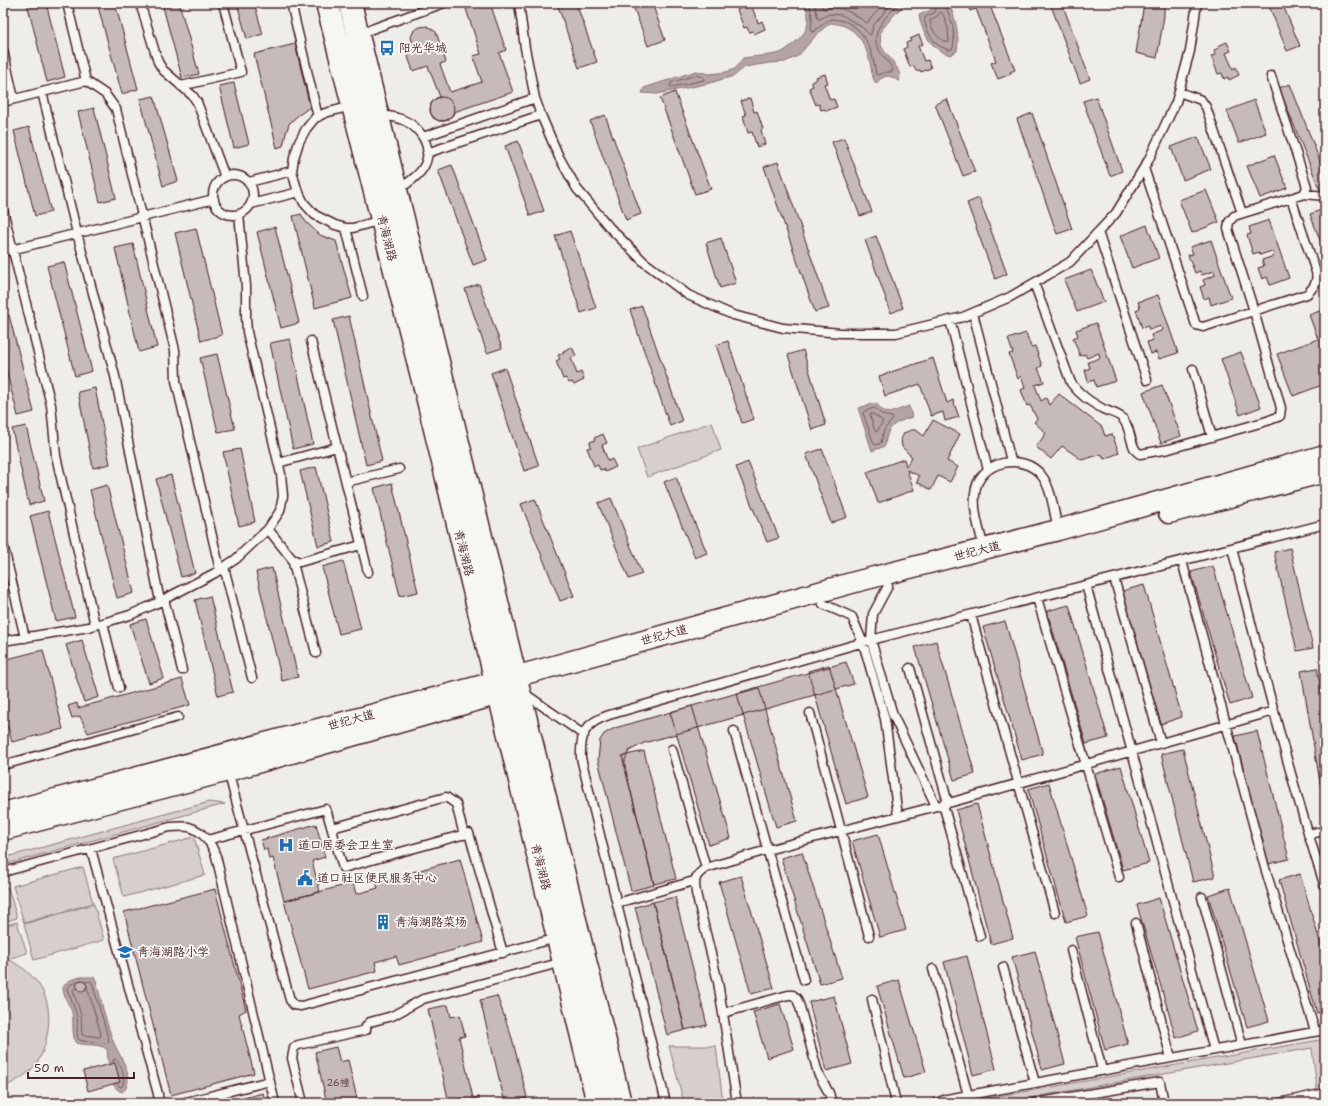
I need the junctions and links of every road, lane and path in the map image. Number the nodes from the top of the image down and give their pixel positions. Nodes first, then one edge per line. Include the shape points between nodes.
1 (67, 3) edge
2 (140, 3) edge
3 (223, 3) edge
4 (291, 3) edge
5 (327, 3) edge
6 (350, 3) edge
7 (444, 3) edge
8 (519, 3) edge
9 (1197, 3) edge
10 (358, 34) junction
11 (3, 50) edge
12 (1271, 76) dead end
13 (86, 81) junction
14 (181, 86) junction
15 (42, 92) junction
16 (1179, 92) junction
17 (535, 98) junction
18 (14, 99) junction
19 (3, 102) edge
20 (366, 105) junction
21 (541, 115) junction
22 (318, 117) junction
23 (423, 137) junction
24 (427, 153) junction
25 (1144, 168) junction
26 (292, 171) junction
27 (225, 177) junction
28 (249, 182) junction
29 (396, 191) junction
30 (298, 192) junction
31 (1304, 194) junction
32 (1325, 196) edge
33 (1291, 198) junction
34 (214, 199) junction
35 (251, 204) junction
36 (3, 210) edge
37 (1242, 213) junction
38 (239, 214) junction
39 (142, 217) junction
40 (392, 217) junction
41 (346, 228) junction
42 (1098, 232) junction
43 (76, 233) junction
44 (13, 249) junction
45 (3, 252) edge
46 (1034, 283) junction
47 (363, 296) dead end
48 (1254, 311) junction
49 (973, 313) junction
50 (950, 320) junction
51 (311, 341) dead end
52 (1193, 370) dead end
53 (1147, 380) dead end
54 (1212, 437) junction
55 (337, 447) junction
56 (1325, 455) edge
57 (1011, 461) junction
58 (278, 463) junction
59 (399, 469) dead end
60 (988, 470) junction
61 (1325, 472) edge
62 (346, 482) junction
63 (1325, 524) edge
64 (268, 529) junction
65 (1058, 530) junction
66 (3, 544) edge
67 (361, 545) junction
68 (1232, 548) junction
69 (984, 550) junction
70 (292, 558) junction
71 (1182, 561) junction
72 (222, 568) junction
73 (368, 572) dead end
74 (1114, 578) junction
75 (888, 586) junction
76 (1086, 586) junction
77 (1037, 598) junction
78 (162, 600) junction
79 (823, 604) junction
80 (971, 615) junction
81 (99, 624) junction
82 (25, 638) junction
83 (871, 640) junction
84 (3, 641) edge
85 (863, 643) junction
86 (316, 653) dead end
87 (910, 668) dead end
88 (182, 670) dead end
89 (252, 678) dead end
90 (507, 685) junction
91 (119, 688) dead end
92 (1274, 710) junction
93 (810, 713) dead end
94 (178, 717) dead end
95 (1226, 724) junction
96 (734, 731) dead end
97 (584, 734) junction
98 (1161, 743) junction
99 (672, 749) dead end
100 (1132, 751) junction
101 (1087, 764) junction
102 (3, 765) edge
103 (228, 771) junction
104 (1018, 783) junction
105 (942, 804) junction
106 (3, 813) edge
107 (898, 816) junction
108 (332, 828) junction
109 (3, 830) edge
110 (244, 830) junction
111 (841, 830) junction
112 (1325, 831) edge
113 (1308, 834) junction
114 (464, 835) junction
115 (207, 840) junction
116 (91, 849) junction
117 (767, 850) junction
118 (706, 868) junction
119 (3, 872) edge
120 (1119, 877) dead end
121 (694, 880) junction
122 (1325, 887) edge
123 (1202, 897) dead end
124 (617, 903) junction
125 (1055, 913) dead end
126 (1136, 923) dead end
127 (869, 936) dead end
128 (980, 936) dead end
129 (558, 938) junction
130 (1071, 950) dead end
131 (502, 953) junction
132 (564, 961) junction
133 (1003, 967) dead end
134 (933, 969) dead end
135 (804, 980) dead end
136 (872, 999) dead end
137 (723, 1013) junction
138 (1325, 1030) edge
139 (1315, 1032) junction
140 (1242, 1045) junction
141 (1214, 1050) junction
142 (1171, 1058) junction
143 (1102, 1070) junction
144 (270, 1081) junction
145 (1035, 1083) junction
146 (1325, 1093) edge
147 (968, 1095) junction
148 (159, 1103) edge
149 (182, 1103) edge
150 (275, 1103) edge
151 (303, 1103) edge
152 (598, 1103) edge
153 (620, 1103) edge
154 (666, 1103) edge
155 (737, 1103) edge
156 (832, 1103) edge
157 (896, 1103) edge
158 (936, 1103) edge
159 (1034, 1103) edge
160 (1164, 1103) edge
161 (1279, 1103) edge

1 - 13 lane
2 - 14 lane via 158,62
3 - 14 lane via 241,72
4 - 22 lane
5 - 20 main road, 青海湖路
6 - 10 main road, 青海湖路
7 - 10 lane
8 - 17 lane
9 - 16 lane via 1190,51
10 - 20 main road, 青海湖路
11 - 18 lane
12 - 31 lane via 1307,187
13 - 15 lane
13 - 39 lane via 105,94 116,109
14 - 27 lane via 197,102
15 - 18 lane
15 - 43 lane
16 - 25 lane
16 - 37 lane via 1201,100 1206,107
17 - 21 lane
17 - 23 lane
18 - 19 lane
20 - 22 lane via 325,113
20 - 23 lane via 404,120
20 - 29 main road, 青海湖路
20 - 40 main road, 青海湖路
21 - 24 lane
21 - 50 lane via 559,157 577,189 610,228 644,262 688,295 733,315 789,329 841,333 896,332
22 - 26 lane via 306,129 299,142
23 - 24 lane
24 - 29 lane via 423,168
25 - 42 lane via 1116,213
25 - 48 lane via 1196,325 1203,327
26 - 28 lane
26 - 30 lane
27 - 28 lane via 238,175
27 - 34 lane via 215,186
28 - 35 lane via 253,194
29 - 40 main road, 青海湖路
30 - 35 lane
30 - 41 lane via 315,215
31 - 32 lane
31 - 33 lane
33 - 37 lane
33 - 48 lane via 1317,279 1307,294
34 - 38 lane via 220,210 232,215
34 - 39 lane
35 - 38 lane
36 - 44 lane
37 - 48 lane via 1234,216 1229,222 1228,229
38 - 58 lane via 246,286 247,332
39 - 43 lane
39 - 72 lane via 175,350 176,381
40 - 41 lane
40 - 90 main road, 青海湖路
41 - 47 lane
42 - 46 lane via 1070,262
42 - 53 lane
43 - 44 lane
43 - 78 lane via 115,376
44 - 45 lane
44 - 81 lane via 51,405 56,456
46 - 49 lane
46 - 54 lane via 1071,383 1080,394 1122,419 1137,452 1140,454 1169,449
48 - 54 lane via 1280,416
49 - 50 lane
49 - 57 lane
50 - 60 lane
51 - 55 lane
52 - 54 lane
55 - 58 lane
55 - 62 lane
56 - 65 street, 世纪大道
57 - 60 lane
57 - 65 lane via 1034,468 1043,477
58 - 64 lane via 283,496 280,511
59 - 62 lane
60 - 69 lane via 979,480 975,493 975,506
61 - 75 street, 世纪大道
62 - 67 lane
63 - 68 lane
64 - 70 lane
64 - 72 lane via 236,559
65 - 69 street, 世纪大道
66 - 82 lane
67 - 70 lane via 300,562
67 - 73 lane
68 - 71 lane
68 - 92 lane
69 - 90 street, 世纪大道 via 855,582
70 - 86 lane
71 - 74 lane
71 - 95 lane
72 - 78 lane
72 - 89 lane
74 - 76 lane
74 - 98 lane
75 - 79 street, 世纪大道
75 - 83 lane via 873,614
76 - 77 lane
76 - 100 lane
77 - 80 lane
77 - 101 lane
78 - 81 lane
78 - 88 lane
79 - 85 lane via 852,617
79 - 90 street, 世纪大道
80 - 83 lane
80 - 104 lane
81 - 82 lane
81 - 91 lane
82 - 84 lane
83 - 85 lane
83 - 105 lane via 893,715
85 - 97 lane via 597,719 587,727
85 - 107 lane via 885,719
87 - 105 lane
90 - 97 lane
90 - 103 street, 世纪大道
90 - 106 street, 世纪大道
90 - 129 main road, 青海湖路
90 - 153 main road, 青海湖路
92 - 95 lane
92 - 113 lane
93 - 111 lane
94 - 102 lane
95 - 98 lane
95 - 139 lane via 1265,868
96 - 117 lane
97 - 124 lane via 581,758
98 - 100 lane
99 - 118 lane
100 - 101 lane
100 - 141 lane
101 - 104 lane
101 - 120 lane
103 - 109 street, 世纪大道
103 - 110 lane
104 - 105 lane
104 - 125 lane
105 - 107 lane
105 - 128 lane
107 - 111 lane
108 - 110 lane via 326,809
108 - 114 lane via 446,797 456,804
108 - 114 lane via 343,868
110 - 115 lane
110 - 131 lane via 290,1000 294,1005 301,1006
111 - 117 lane
111 - 127 lane
112 - 113 lane
113 - 122 lane
114 - 131 lane via 469,833
115 - 116 lane via 189,827 170,827
115 - 144 lane via 216,856
116 - 119 lane
116 - 148 lane
117 - 118 lane
117 - 135 lane
118 - 121 lane via 699,872
121 - 124 lane
121 - 137 lane
123 - 140 lane
124 - 154 lane
126 - 142 lane
129 - 131 lane
129 - 132 main road, 青海湖路
130 - 143 lane
132 - 151 lane via 423,1000 392,1016 370,1022 366,1030 298,1045 294,1048 292,1058
132 - 152 main road, 青海湖路
133 - 145 lane
134 - 147 lane
136 - 157 lane
137 - 155 lane
137 - 156 lane via 793,995 800,1007 818,1073
138 - 139 lane
139 - 140 lane
140 - 141 lane
141 - 142 lane
142 - 143 lane
143 - 145 lane
144 - 149 lane
144 - 150 lane
145 - 147 lane
146 - 161 lane
147 - 158 lane
159 - 160 lane via 1160,1082

